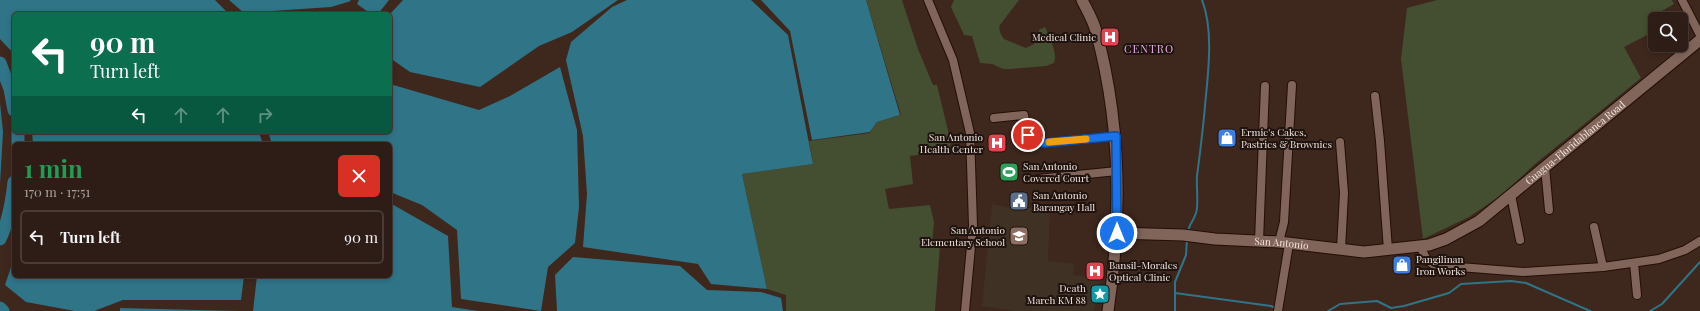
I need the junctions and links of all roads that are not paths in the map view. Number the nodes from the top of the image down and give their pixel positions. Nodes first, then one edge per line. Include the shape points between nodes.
1 (928, 0) edge
2 (1082, 0) edge
3 (1682, 0) edge
4 (1700, 35) edge
5 (1700, 40) edge
6 (1292, 85) dead end
7 (1265, 86) dead end
8 (1375, 96) dead end
9 (994, 118) dead end
10 (1116, 136) junction
11 (1340, 142) dead end
12 (1545, 167) junction
13 (1116, 171) junction
14 (1038, 179) dead end
15 (1511, 195) junction
16 (1549, 210) dead end
17 (1594, 227) dead end
18 (1117, 233) junction
19 (1446, 239) joint
20 (1520, 240) dead end
21 (1259, 241) junction
22 (1700, 241) edge
23 (1284, 243) junction
24 (1420, 246) junction
25 (1341, 249) junction
26 (1388, 250) junction
27 (1634, 264) junction
28 (1603, 267) junction
29 (1637, 295) dead end
30 (1279, 309) edge
31 (965, 311) edge
32 (1108, 311) edge

1 - 31 street via 953,60 970,133 973,225
2 - 10 main road via 1096,29
3 - 4 street
5 - 12 main road, Guagua-Floridablanca Road
6 - 23 street
7 - 21 street
8 - 26 street
9 - 10 street via 1024,115 1028,135 1034,142
10 - 13 main road
11 - 25 street via 1344,193
12 - 15 main road, Guagua-Floridablanca Road
12 - 16 street
13 - 14 street
13 - 18 main road
15 - 19 main road, Guagua-Floridablanca Road via 1479,222
15 - 20 street
17 - 28 street
18 - 21 main road, San Antonio
18 - 32 main road
19 - 24 main road, San Antonio
21 - 23 main road, San Antonio
22 - 27 street via 1670,256
23 - 25 main road, San Antonio
23 - 30 street
24 - 26 main road, San Antonio
24 - 28 street via 1429,263 1450,267 1523,272
25 - 26 main road, San Antonio via 1364,252
27 - 28 street
27 - 29 street

